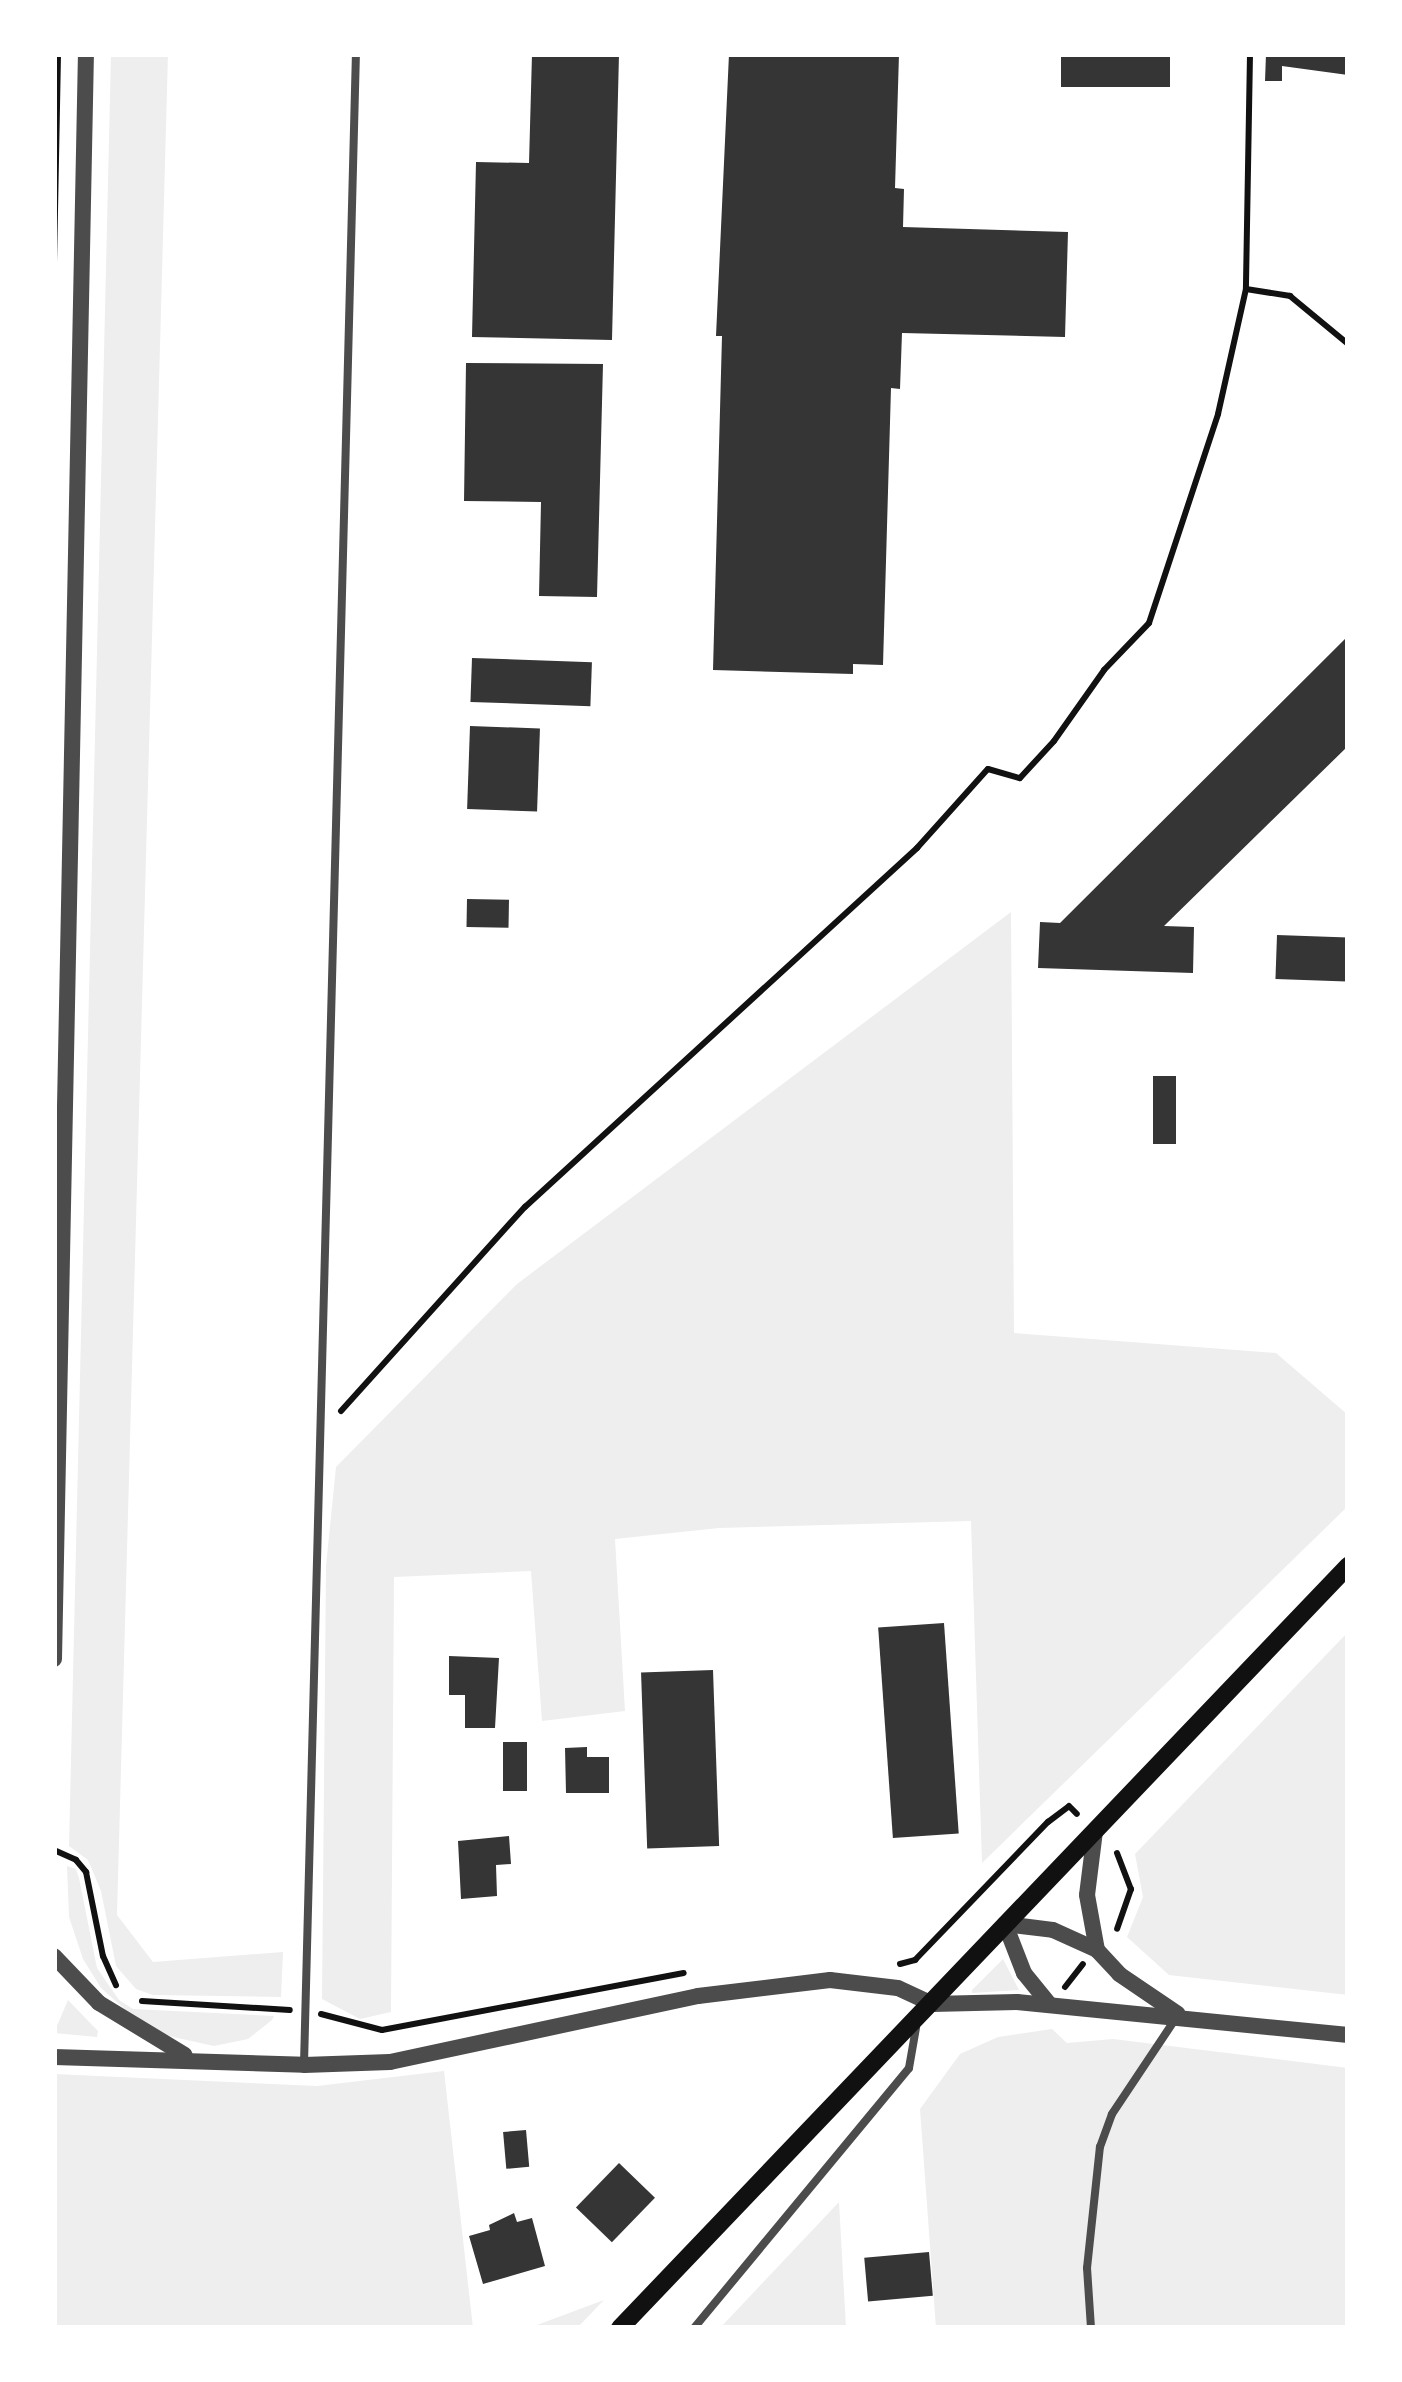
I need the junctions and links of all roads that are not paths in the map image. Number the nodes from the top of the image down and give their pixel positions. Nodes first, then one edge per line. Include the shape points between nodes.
1 (86, 54) edge
2 (356, 54) edge
3 (61, 1372) junction
4 (54, 1437) edge
5 (1348, 1566) edge
6 (54, 1659) edge
7 (1095, 1831) junction
8 (1004, 1924) junction
9 (1097, 1950) junction
10 (54, 1956) edge
11 (932, 2004) junction
12 (1050, 2005) junction
13 (1178, 2014) junction
14 (917, 2020) junction
15 (1348, 2035) edge
16 (54, 2056) edge
17 (197, 2060) junction
18 (304, 2065) junction
19 (620, 2328) edge
20 (694, 2328) edge
21 (1091, 2328) edge

1 - 3 street
2 - 18 lane
3 - 4 street
3 - 6 street
5 - 7 main road
7 - 8 main road
7 - 9 street via 1087,1895
8 - 9 street via 1053,1930
8 - 11 main road
8 - 12 street via 1024,1972
9 - 13 street
10 - 17 street via 99,2003
11 - 12 street
11 - 14 main road
11 - 18 street via 872,1983 796,1981 390,2062
12 - 13 street
13 - 15 street
13 - 21 lane via 1112,2114 1100,2147 1087,2268
14 - 19 main road
14 - 20 lane via 910,2068
16 - 17 street
17 - 18 street

